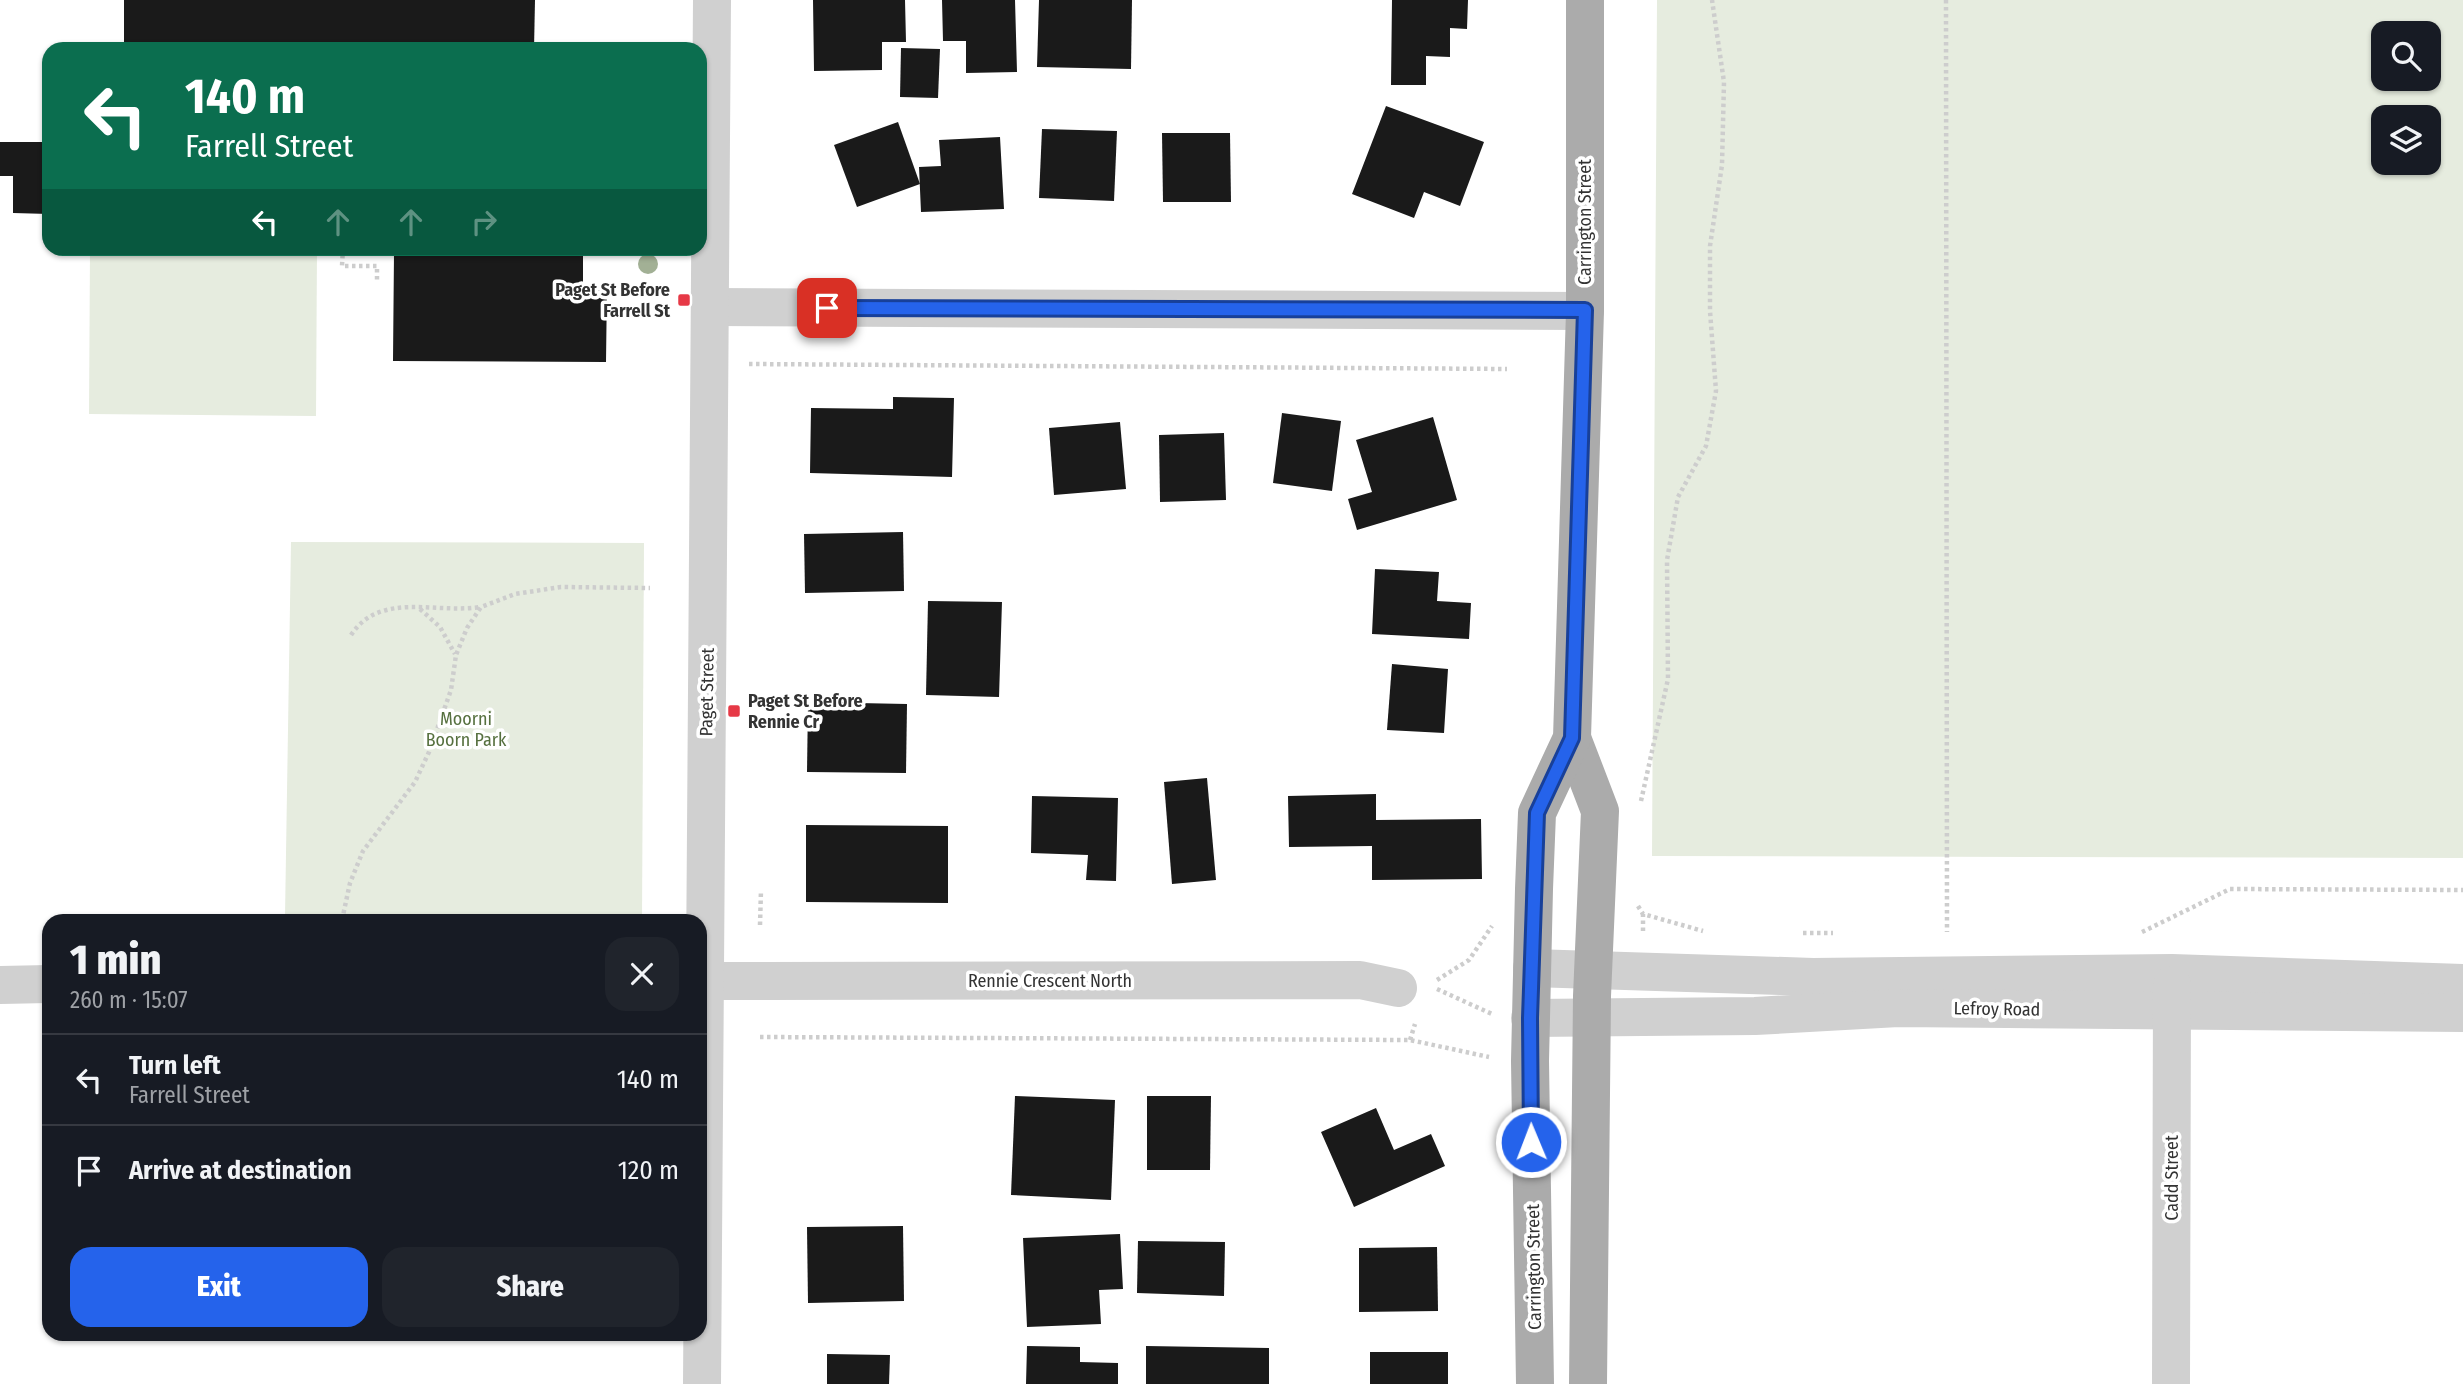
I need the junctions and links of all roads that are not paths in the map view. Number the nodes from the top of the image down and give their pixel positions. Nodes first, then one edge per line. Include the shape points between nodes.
1 (712, 0) edge
2 (1585, 0) edge
3 (711, 307) junction
4 (1585, 310) junction
5 (1572, 738) junction
6 (703, 914) edge
7 (1532, 968) junction
8 (1593, 968) junction
9 (2172, 973) junction
10 (707, 981) edge
11 (2463, 983) edge
12 (42, 984) edge
13 (0, 985) edge
14 (1398, 988) dead end
15 (2172, 1011) junction
16 (2463, 1013) edge
17 (1592, 1017) junction
18 (1530, 1018) junction
19 (702, 1341) edge
20 (702, 1384) edge
21 (1535, 1384) edge
22 (1588, 1384) edge
23 (2171, 1384) edge

1 - 3 street, Paget Street
2 - 4 main road, Carrington Street
3 - 4 street
3 - 6 street, Paget Street
4 - 5 main road, Carrington Street
5 - 7 main road, Carrington Street via 1537,813
5 - 8 main road, Carrington Street via 1600,811
7 - 8 street, Lefroy Road
7 - 18 main road, Carrington Street
8 - 9 street, Lefroy Road via 1813,976
8 - 17 main road, Carrington Street
9 - 11 street, Lefroy Road
9 - 15 street, Cadd Street
10 - 14 street, Rennie Crescent North via 1360,980
12 - 13 street
15 - 16 street, Lefroy Road
15 - 17 street, Lefroy Road via 1898,1008 1755,1016
15 - 23 street, Cadd Street
17 - 18 street, Lefroy Road
17 - 22 main road, Carrington Street
18 - 21 main road, Carrington Street
19 - 20 street, Paget Street

